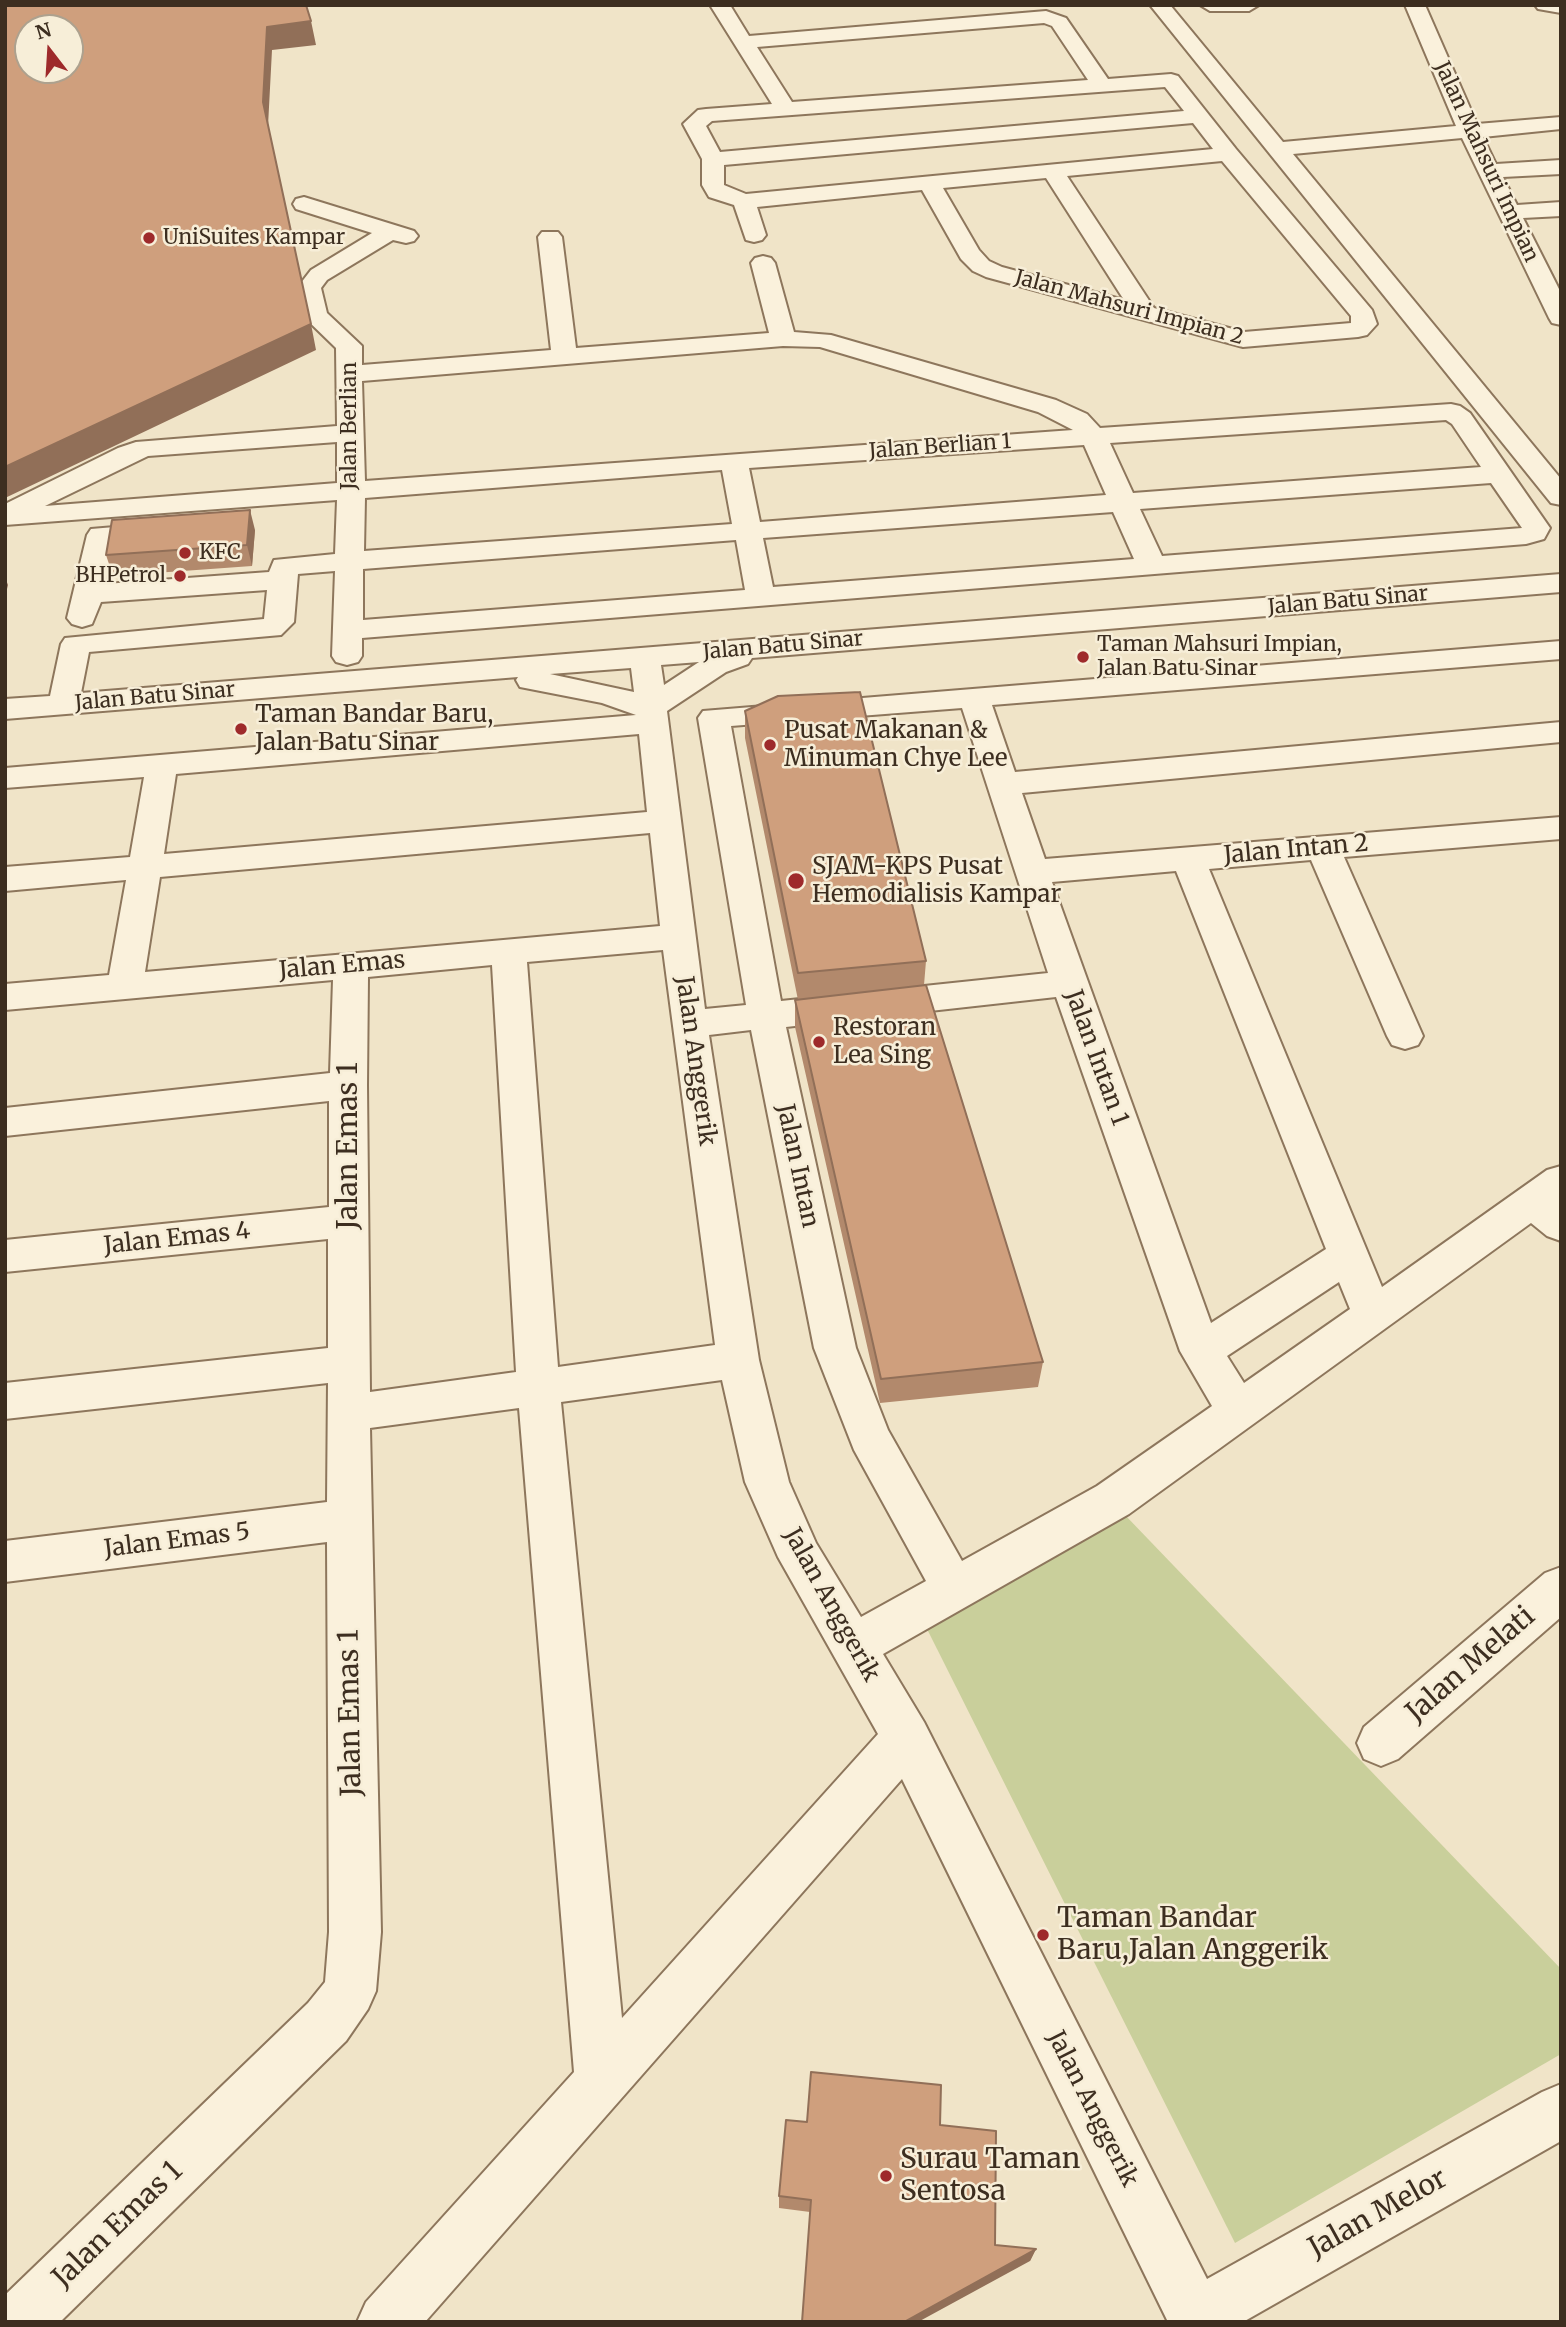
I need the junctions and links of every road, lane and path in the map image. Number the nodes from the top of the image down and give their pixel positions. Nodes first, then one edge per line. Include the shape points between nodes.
1 (720, 5) edge
2 (1160, 5) edge
3 (1210, 5) edge
4 (1249, 5) edge
5 (1415, 5) edge
6 (1545, 5) edge
7 (1561, 7) edge
8 (744, 42) junction
9 (1217, 77) junction
10 (1171, 80) junction
11 (1102, 86) junction
12 (786, 109) junction
13 (1199, 116) junction
14 (1561, 123) edge
15 (1469, 131) junction
16 (1275, 149) junction
17 (1228, 154) junction
18 (713, 159) junction
19 (1561, 167) edge
20 (1052, 171) junction
21 (1489, 171) junction
22 (929, 183) junction
23 (744, 201) junction
24 (304, 204) dead end
25 (1561, 209) edge
26 (1508, 212) junction
27 (754, 235) dead end
28 (550, 237) dead end
29 (1561, 262) edge
30 (763, 263) dead end
31 (1532, 264) junction
32 (1144, 312) junction
33 (1560, 313) edge
34 (783, 339) junction
35 (564, 357) junction
36 (350, 374) junction
37 (349, 433) junction
38 (1094, 437) junction
39 (734, 461) junction
40 (1500, 474) junction
41 (351, 490) junction
42 (1561, 496) edge
43 (1121, 501) junction
44 (5, 516) edge
45 (225, 527) edge
46 (749, 531) junction
47 (264, 554) dead end
48 (348, 561) junction
49 (1152, 567) junction
50 (287, 573) junction
51 (1561, 583) edge
52 (88, 594) junction
53 (761, 598) junction
54 (346, 630) junction
55 (76, 644) junction
56 (772, 647) junction
57 (1561, 650) edge
58 (646, 657) junction
59 (477, 671) junction
60 (347, 681) junction
61 (974, 697) junction
62 (62, 705) junction
63 (5, 709) edge
64 (652, 715) junction
65 (1561, 732) edge
66 (162, 764) junction
67 (5, 778) edge
68 (1003, 783) junction
69 (665, 821) junction
70 (1561, 828) edge
71 (1323, 848) junction
72 (1188, 859) junction
73 (145, 867) junction
74 (1032, 872) junction
75 (5, 879) edge
76 (679, 936) junction
77 (509, 951) junction
78 (351, 965) junction
79 (1069, 984) junction
80 (125, 986) junction
81 (5, 997) edge
82 (765, 1016) junction
83 (690, 1024) junction
84 (1405, 1036) dead end
85 (348, 1085) junction
86 (5, 1122) edge
87 (1551, 1203) edge
88 (348, 1221) junction
89 (1348, 1255) junction
90 (5, 1256) edge
91 (1373, 1315) junction
92 (1201, 1351) junction
93 (738, 1360) junction
94 (348, 1363) junction
95 (538, 1387) junction
96 (5, 1401) edge
97 (1238, 1410) junction
98 (348, 1413) junction
99 (349, 1519) junction
100 (5, 1562) edge
101 (1561, 1588) edge
102 (954, 1589) junction
103 (853, 1646) junction
104 (907, 1738) junction
105 (1381, 1743) dead end
106 (601, 2078) junction
107 (1561, 2110) edge
108 (25, 2319) edge
109 (1197, 2319) edge
110 (386, 2322) edge

1 - 8 street
2 - 9 street
3 - 4 street
5 - 15 street, Jalan Mahsuri Impian
6 - 7 street
8 - 11 street via 1046,17 1059,22
8 - 12 street
9 - 10 street
9 - 16 street
10 - 11 street
10 - 13 street
11 - 12 street
12 - 18 street via 706,115 696,120
13 - 17 street
13 - 18 street
14 - 15 street
15 - 16 street
15 - 21 street, Jalan Mahsuri Impian
16 - 42 street
17 - 20 street
17 - 32 street, Jalan Mahsuri Impian 2 via 1363,315 1365,324 1358,330 1243,340
18 - 23 street via 717,192
19 - 21 street
20 - 22 street
20 - 32 street
21 - 26 street, Jalan Mahsuri Impian
22 - 23 street
22 - 32 street, Jalan Mahsuri Impian 2 via 968,254 981,266
23 - 27 street
24 - 36 street, Jalan Berlian via 402,234 319,275 309,288 315,316 349,346
25 - 26 street
26 - 31 street, Jalan Mahsuri Impian
28 - 35 street
29 - 31 street
30 - 34 street
31 - 33 street, Jalan Mahsuri Impian
34 - 35 street
34 - 38 street via 822,340 1047,406 1078,420
35 - 36 street
36 - 37 street, Jalan Berlian
37 - 41 street, Jalan Berlian
37 - 44 street via 145,448 74,469
38 - 39 street, Jalan Berlian 1
38 - 40 street, Jalan Berlian 1 via 1451,412 1461,419
38 - 43 street
39 - 41 street, Jalan Berlian 1
39 - 46 street
40 - 43 street
40 - 49 street via 1536,528 1534,533
41 - 44 street, Jalan Berlian 1
41 - 48 street, Jalan Berlian
43 - 46 street
43 - 49 street
45 - 52 street via 101,535
46 - 48 street
46 - 53 street
47 - 50 street via 292,552
48 - 50 street
48 - 54 street, Jalan Berlian
49 - 53 street
50 - 52 street
50 - 55 street via 279,622 271,629
51 - 56 street, Jalan Batu Sinar
52 - 55 street
53 - 54 street
54 - 60 street, Jalan Berlian
55 - 62 street
56 - 58 street, Jalan Batu Sinar
56 - 64 street via 715,666
57 - 61 street
58 - 59 street, Jalan Batu Sinar
58 - 64 street, Jalan Anggerik
59 - 60 street, Jalan Batu Sinar
59 - 64 street via 607,694
60 - 62 street, Jalan Batu Sinar
61 - 68 street, Jalan Intan 1
61 - 82 street, Jalan Intan via 714,718
62 - 63 street, Jalan Batu Sinar
64 - 66 street
64 - 69 street, Jalan Anggerik
65 - 68 street
66 - 67 street
66 - 73 street
68 - 74 street, Jalan Intan 1
69 - 73 street
69 - 76 street, Jalan Anggerik
70 - 71 street, Jalan Intan 2
71 - 72 street, Jalan Intan 2
71 - 84 street
72 - 74 street, Jalan Intan 2
72 - 89 street
73 - 75 street
73 - 80 street
74 - 79 street, Jalan Intan 1
76 - 77 street, Jalan Emas
76 - 83 street, Jalan Anggerik
77 - 78 street, Jalan Emas
77 - 95 street
78 - 80 street, Jalan Emas
78 - 85 street, Jalan Emas 1
79 - 82 street
79 - 92 street, Jalan Intan 1
80 - 81 street, Jalan Emas
82 - 83 street
82 - 102 street, Jalan Intan via 835,1348 869,1437
83 - 93 street, Jalan Anggerik
85 - 86 street
85 - 88 street, Jalan Emas 1
87 - 91 street
88 - 90 street, Jalan Emas 4
88 - 94 street, Jalan Emas 1
89 - 91 street
89 - 92 street
91 - 97 street
92 - 97 street, Jalan Intan 1
93 - 95 street
93 - 103 street, Jalan Anggerik via 768,1482 800,1557
94 - 96 street
94 - 98 street, Jalan Emas 1
95 - 98 street
95 - 106 street
97 - 102 street via 1113,1500
98 - 99 street, Jalan Emas 1
99 - 100 street, Jalan Emas 5
99 - 108 street, Jalan Emas 1 via 355,1932 349,1991 327,2022
101 - 105 street, Jalan Melati
102 - 103 street
103 - 104 street, Jalan Anggerik
104 - 106 street
104 - 109 street, Jalan Anggerik
106 - 110 street
107 - 109 street, Jalan Melor

